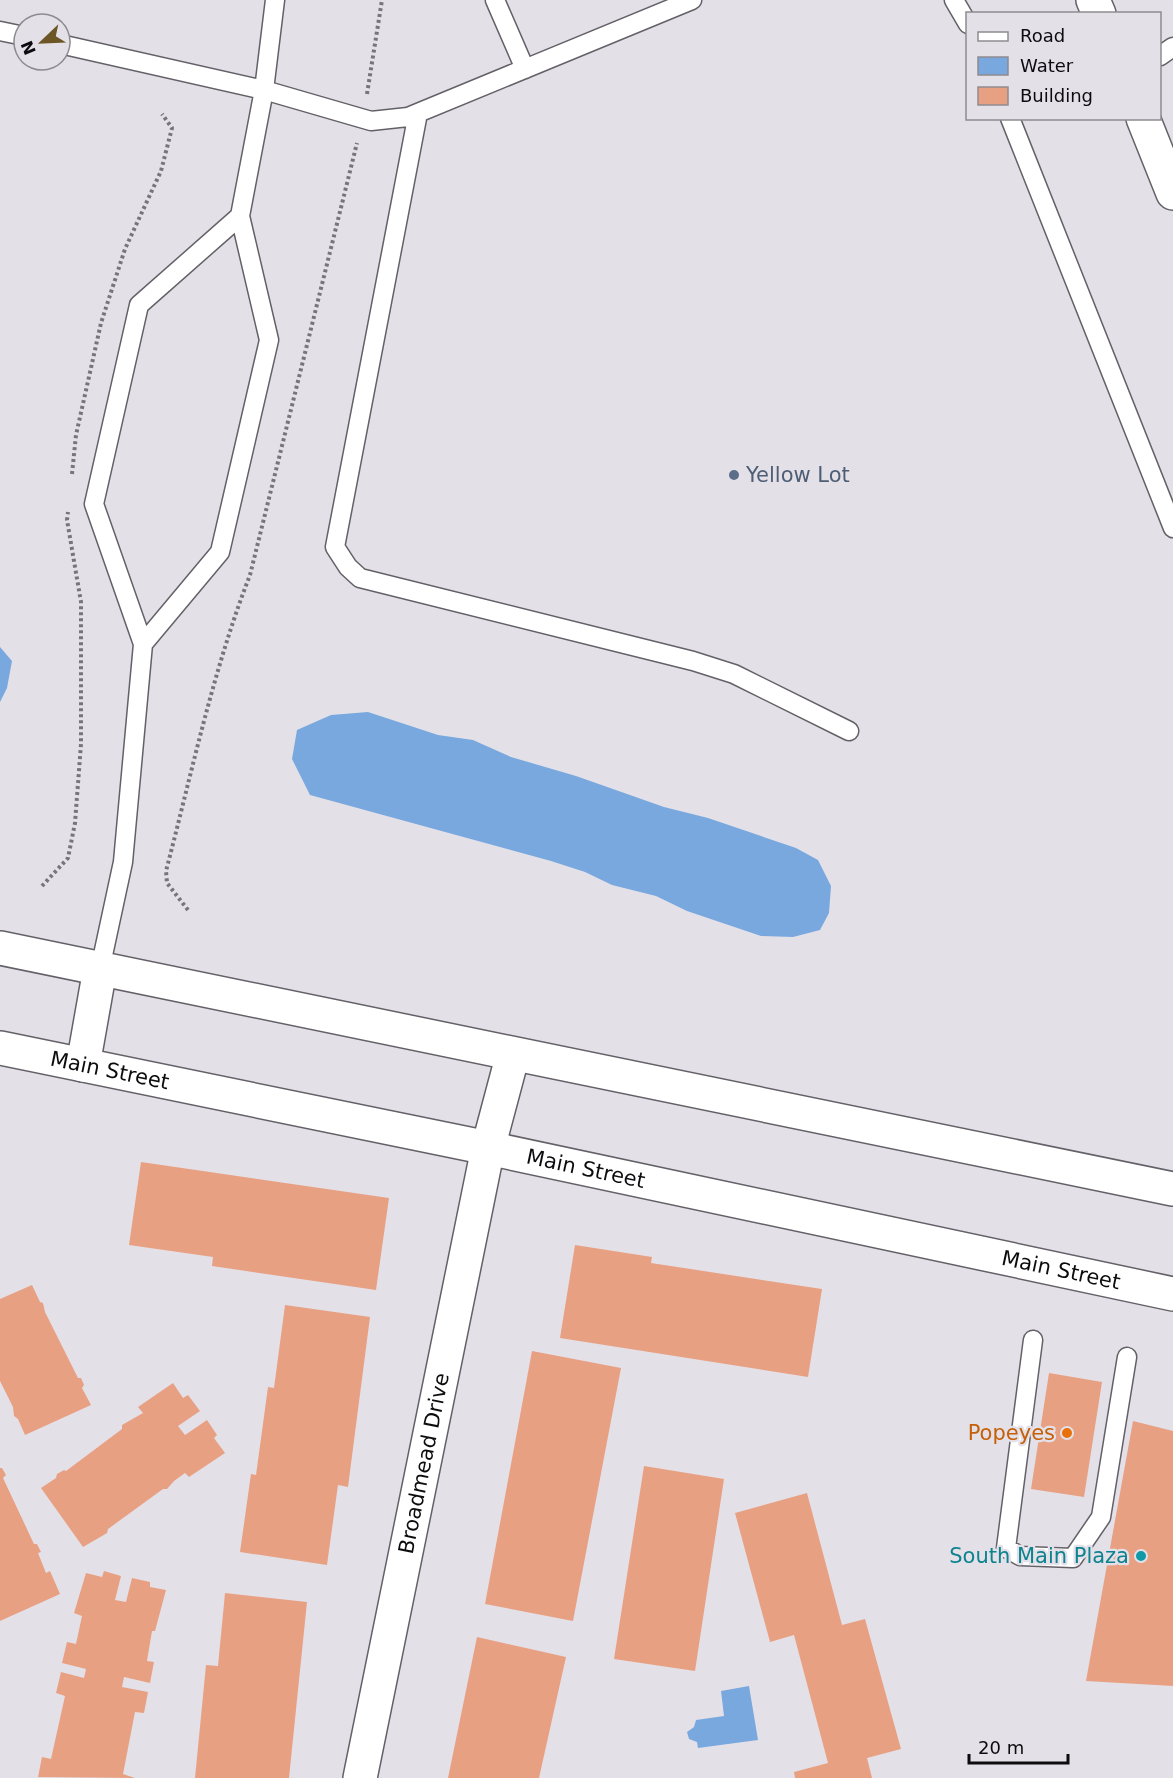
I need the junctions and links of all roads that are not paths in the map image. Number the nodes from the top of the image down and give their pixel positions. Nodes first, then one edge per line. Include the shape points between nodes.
1 (275, 0) edge
2 (495, 0) edge
3 (693, 0) edge
4 (954, 0) edge
5 (966, 21) edge
6 (72, 47) edge
7 (525, 69) junction
8 (264, 90) junction
9 (418, 113) junction
10 (1011, 120) edge
11 (1144, 120) edge
12 (1173, 193) edge
13 (240, 216) junction
14 (1173, 528) edge
15 (143, 644) junction
16 (849, 731) dead end
17 (0, 948) edge
18 (100, 969) junction
19 (0, 1048) edge
20 (513, 1054) junction
21 (83, 1065) junction
22 (488, 1148) junction
23 (1173, 1189) edge
24 (1173, 1294) edge
25 (1033, 1340) dead end
26 (1127, 1357) dead end
27 (360, 1778) edge

1 - 8 lane
2 - 7 lane
3 - 7 lane
4 - 5 lane
6 - 8 lane
7 - 9 lane
8 - 9 lane via 371,121
8 - 13 lane
9 - 16 lane via 335,547 348,567 360,578 734,674
10 - 14 lane
11 - 12 main road
13 - 15 lane via 269,340 220,552
13 - 15 lane via 139,305 93,504
15 - 18 lane via 123,862
17 - 18 main road
18 - 20 main road
18 - 21 main road
19 - 21 main road, Main Street
20 - 22 main road, Broadmead Drive
20 - 23 main road
21 - 22 main road, Main Street
22 - 24 main road, Main Street
22 - 27 main road, Broadmead Drive
25 - 26 lane via 1006,1548 1020,1556 1072,1558 1101,1517

